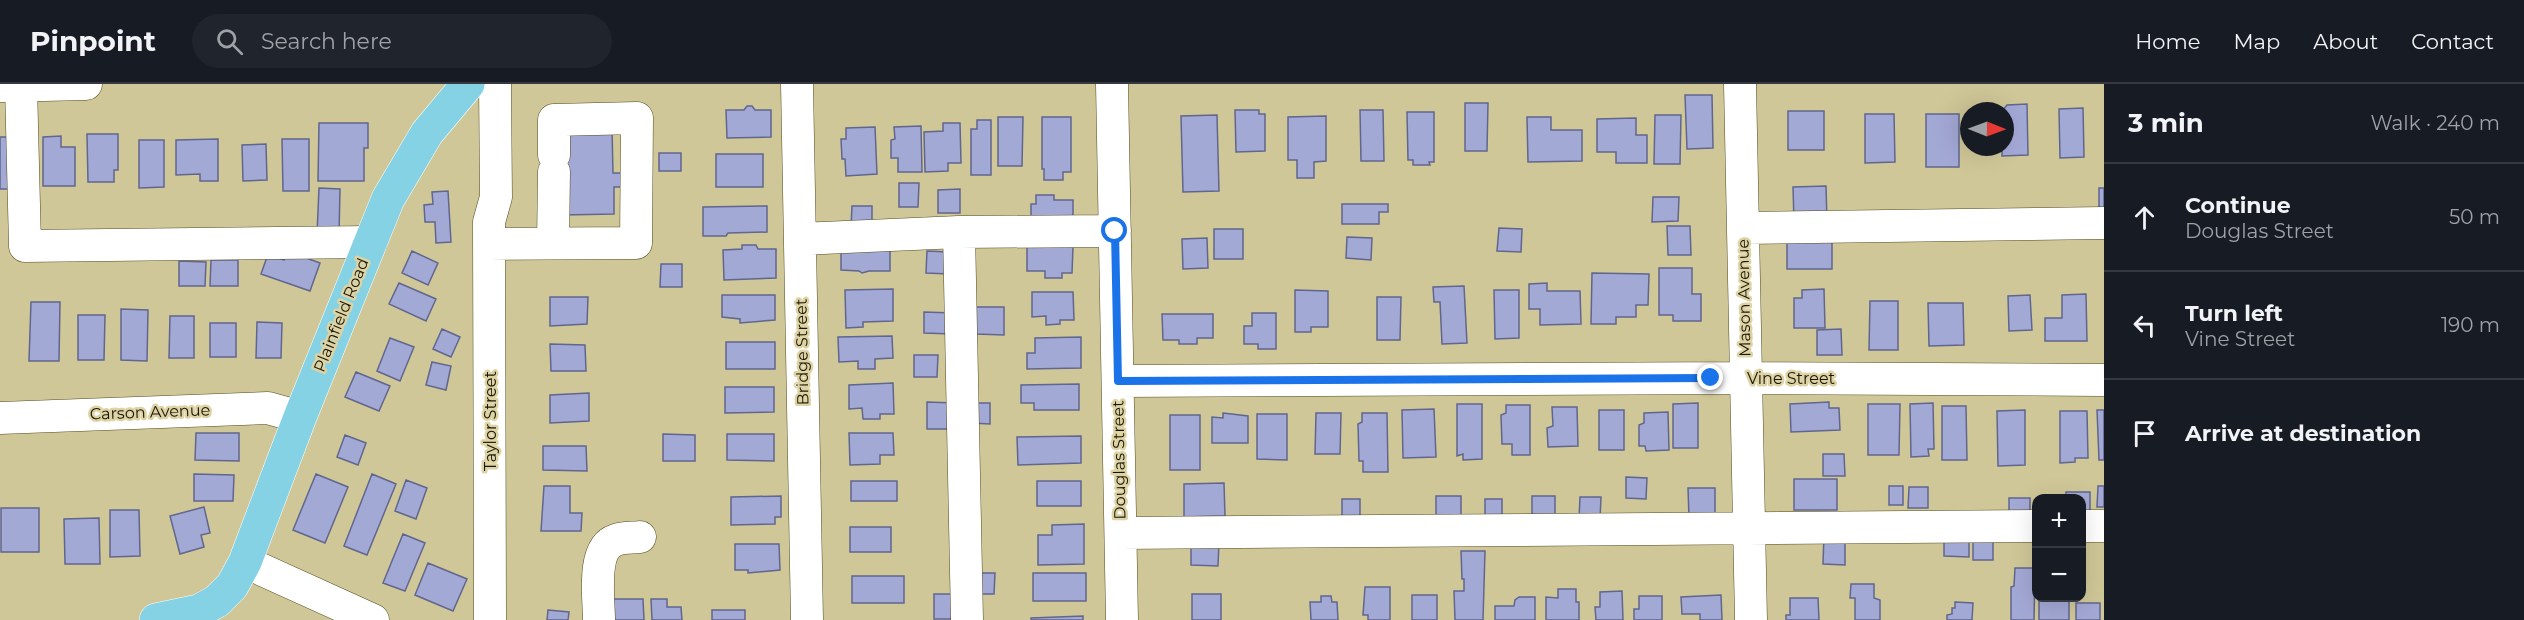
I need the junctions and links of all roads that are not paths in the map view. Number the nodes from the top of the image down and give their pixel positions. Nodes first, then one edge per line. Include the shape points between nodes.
1 (86, 84) edge
2 (468, 84) edge
3 (479, 84) edge
4 (495, 84) edge
5 (797, 84) edge
6 (1112, 84) edge
7 (1740, 84) edge
8 (26, 85) edge
9 (2104, 223) edge
10 (1743, 228) junction
11 (1115, 231) junction
12 (959, 232) junction
13 (489, 233) junction
14 (800, 239) junction
15 (371, 242) junction
16 (553, 243) junction
17 (1746, 378) junction
18 (2104, 380) edge
19 (1118, 381) junction
20 (300, 417) junction
21 (0, 418) edge
22 (2032, 526) edge
23 (2086, 526) edge
24 (2104, 526) edge
25 (1749, 528) junction
26 (1121, 533) junction
27 (640, 537) dead end
28 (245, 562) junction
29 (156, 620) edge
30 (373, 620) edge
31 (490, 620) edge
32 (599, 620) edge
33 (807, 620) edge
34 (967, 620) edge
35 (1122, 620) edge
36 (1751, 620) edge

1 - 8 street
2 - 15 main road, Plainfield Road via 427,133 388,199
3 - 13 street, Taylor Street via 480,198
4 - 13 street, Taylor Street via 496,197
5 - 14 street, Bridge Street
6 - 11 street, Douglas Street
7 - 10 street, Mason Avenue
8 - 15 street via 25,246
9 - 10 street
10 - 17 street, Mason Avenue
11 - 12 street
11 - 19 street, Douglas Street
12 - 14 street
12 - 34 street
13 - 16 street
13 - 31 street, Taylor Street
14 - 33 street, Bridge Street
15 - 20 main road, Plainfield Road
16 - 16 street via 636,243 637,118 554,120
17 - 18 street, Vine Street
17 - 19 street, Vine Street
17 - 25 street, Mason Avenue
19 - 26 street, Douglas Street
20 - 21 street, Carson Avenue via 268,408
20 - 28 main road, Plainfield Road
22 - 25 street
23 - 24 street
25 - 26 street
25 - 36 street, Mason Avenue
26 - 35 street, Douglas Street
27 - 32 street via 616,540 605,547 599,562
28 - 29 main road, Plainfield Road via 232,586 217,601 199,611
28 - 30 street

